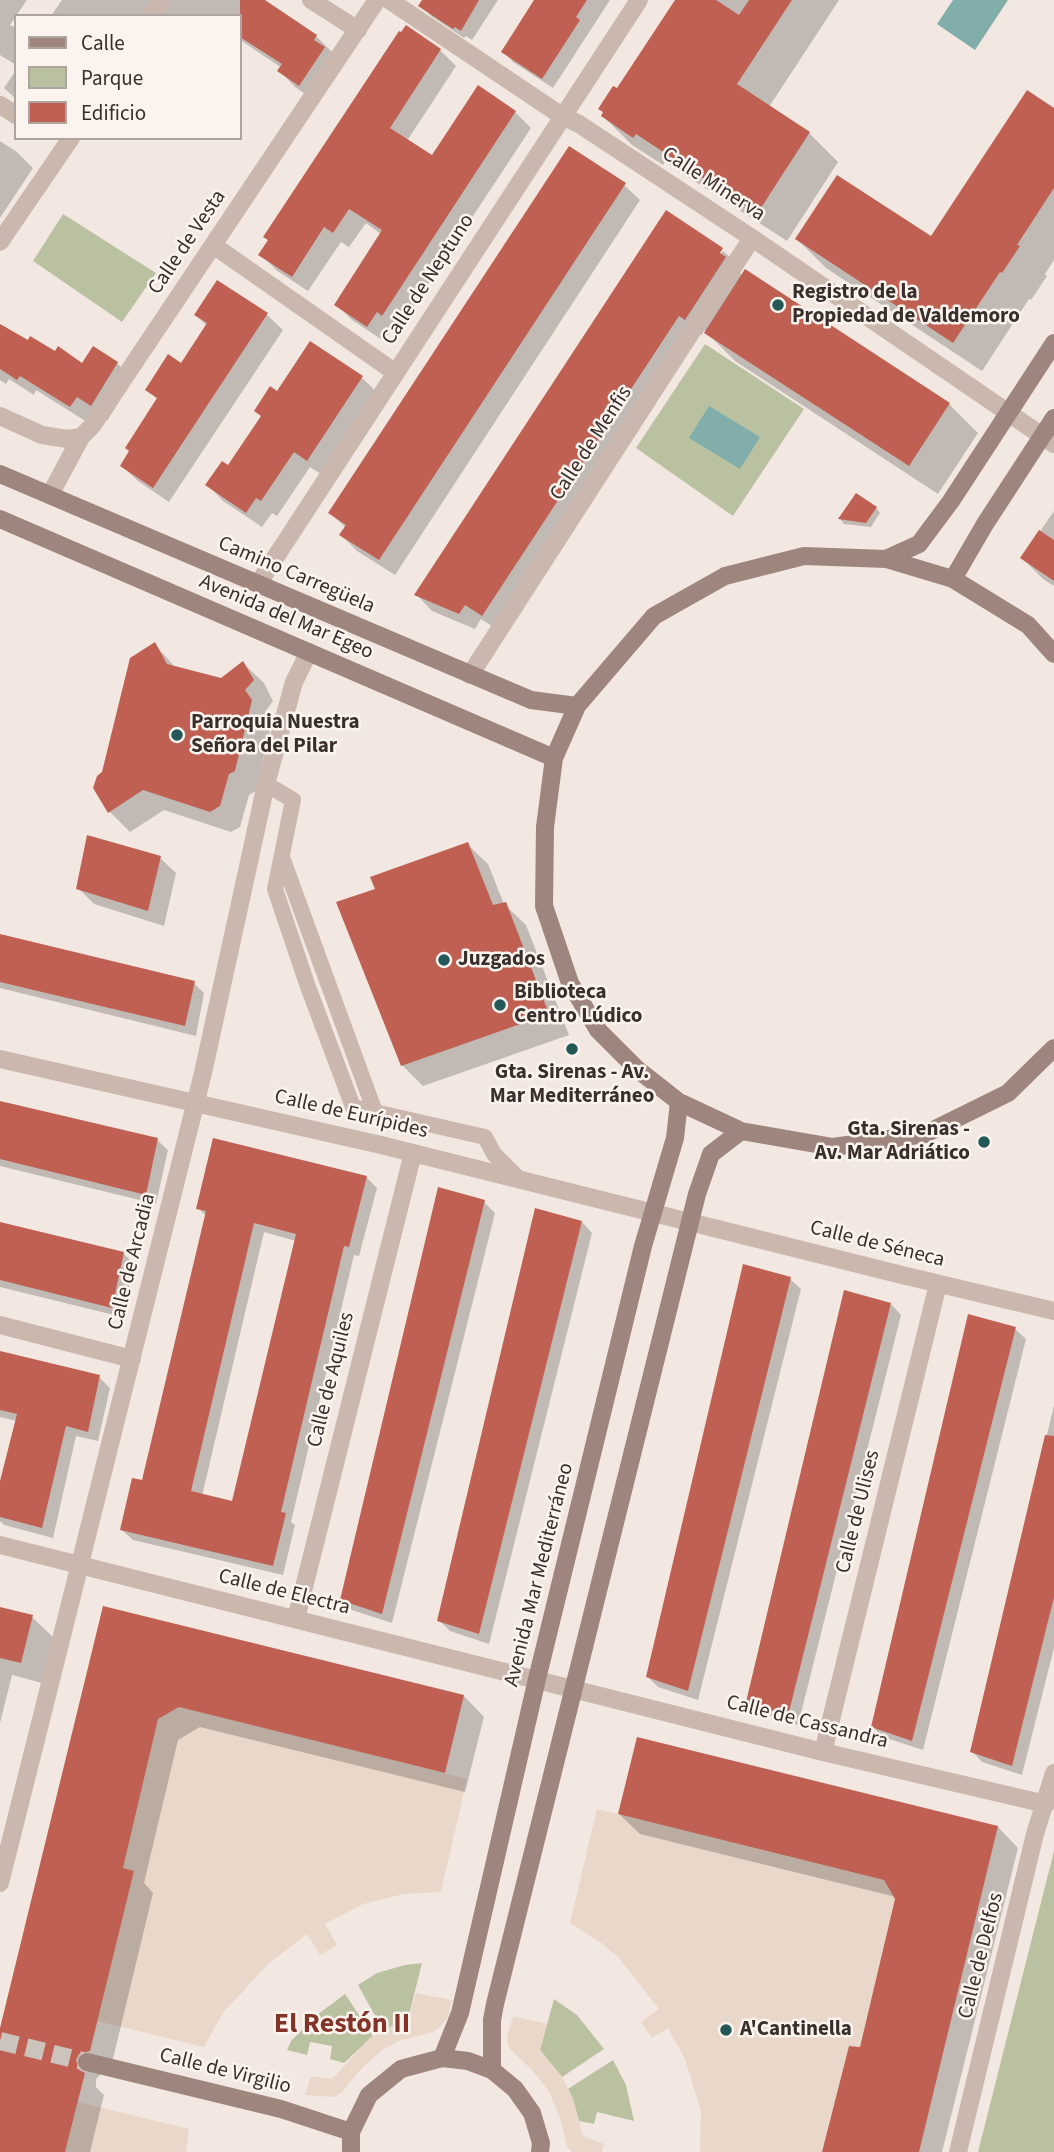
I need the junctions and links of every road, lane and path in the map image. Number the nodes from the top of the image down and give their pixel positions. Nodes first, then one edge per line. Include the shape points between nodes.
1 (311, 0) edge
2 (377, 0) edge
3 (389, 0) edge
4 (639, 0) edge
5 (358, 30) junction
6 (562, 116) junction
7 (62, 141) edge
8 (752, 238) junction
9 (0, 242) edge
10 (213, 245) junction
11 (1054, 343) edge
12 (396, 373) junction
13 (1007, 414) junction
14 (0, 416) edge
15 (1054, 418) edge
16 (82, 437) junction
17 (1048, 440) edge
18 (0, 474) edge
19 (50, 495) junction
20 (0, 519) edge
21 (886, 559) junction
22 (953, 579) junction
23 (258, 584) junction
24 (309, 652) junction
25 (1054, 654) edge
26 (470, 675) junction
27 (577, 706) junction
28 (554, 758) junction
29 (266, 784) junction
30 (1054, 1048) edge
31 (0, 1059) edge
32 (679, 1102) junction
33 (196, 1103) junction
34 (741, 1132) junction
35 (413, 1153) junction
36 (519, 1179) junction
37 (653, 1213) junction
38 (690, 1222) junction
39 (939, 1284) junction
40 (1054, 1311) edge
41 (0, 1325) edge
42 (132, 1359) junction
43 (0, 1545) edge
44 (80, 1565) junction
45 (296, 1619) junction
46 (537, 1679) junction
47 (565, 1686) junction
48 (823, 1752) junction
49 (1054, 1773) edge
50 (1046, 1804) junction
51 (0, 1883) edge
52 (442, 2058) junction
53 (87, 2062) tunnel mouth
54 (492, 2070) junction
55 (351, 2132) junction
56 (351, 2152) edge
57 (540, 2152) edge
58 (958, 2152) edge

1 - 5 street
2 - 5 street, Calle de Vesta
3 - 6 street, Calle Minerva
4 - 6 street, Calle de Neptuno
5 - 10 street, Calle de Vesta
6 - 8 street, Calle Minerva
6 - 12 street, Calle de Neptuno
7 - 9 street
8 - 13 street, Calle Minerva
8 - 26 street, Calle de Menfis
10 - 12 street
10 - 16 street, Calle de Vesta
11 - 13 street
12 - 23 street, Calle de Neptuno
13 - 17 street, Calle Minerva
13 - 21 street via 919,544
14 - 16 street via 42,435
15 - 17 street
16 - 19 street, Calle de Vesta
17 - 22 street via 985,524
18 - 19 street, Camino Carregüela
19 - 23 street, Camino Carregüela
20 - 24 street, Avenida del Mar Egeo
21 - 22 street
21 - 27 street via 804,556 725,576 654,617
22 - 25 street via 1028,625
23 - 26 street, Camino Carregüela
24 - 28 street, Avenida del Mar Egeo
24 - 29 street, Calle de Arcadia via 294,682
26 - 27 street, Camino Carregüela via 531,700
27 - 28 street
28 - 32 street via 545,827 544,906 570,983 598,1030
29 - 33 street, Calle de Arcadia
29 - 36 lane via 293,800 283,860 375,1112 485,1137
30 - 34 street via 1008,1093 925,1134 833,1147
31 - 33 street, Calle de Eurípides
32 - 34 street
32 - 37 street, Avenida Mar Mediterráneo via 675,1138
33 - 35 street, Calle de Eurípides
33 - 42 street, Calle de Arcadia
34 - 38 street via 711,1154
35 - 36 street, Calle de Eurípides
35 - 45 street, Calle de Aquiles
36 - 37 street, Calle de Eurípides
37 - 38 street, Calle de Eurípides
37 - 46 street, Avenida Mar Mediterráneo
38 - 39 street, Calle de Séneca
38 - 47 street
39 - 40 street, Calle de Séneca
39 - 48 street, Calle de Ulises
41 - 42 street
42 - 44 street, Calle de Arcadia
43 - 44 street, Calle de Electra
44 - 45 street, Calle de Electra
44 - 51 street, Calle de Arcadia
45 - 46 street, Calle de Electra
46 - 47 street, Calle de Electra
46 - 52 street, Avenida Mar Mediterráneo via 460,2013
47 - 48 street, Calle de Cassandra
47 - 54 street via 495,2004
48 - 50 street, Calle de Cassandra
49 - 50 street, Calle de Delfos
50 - 58 street, Calle de Delfos
52 - 54 street
52 - 55 street via 401,2068 369,2095
53 - 55 street, Calle de Virgilio via 281,2109
54 - 57 street via 516,2088 532,2113
55 - 56 street

